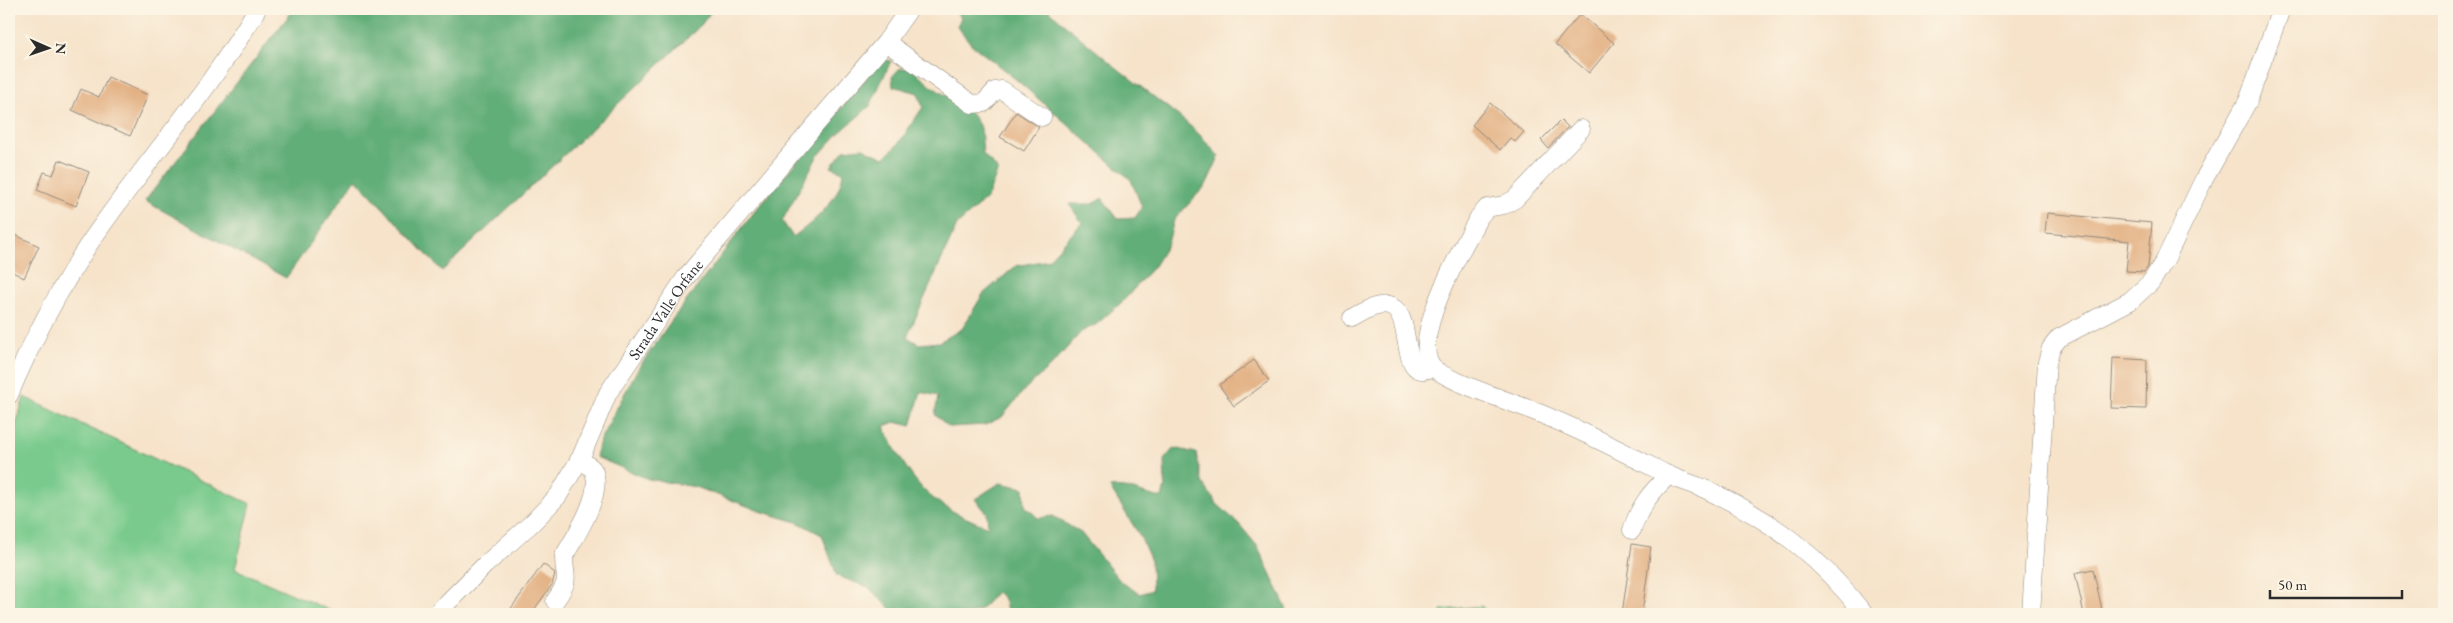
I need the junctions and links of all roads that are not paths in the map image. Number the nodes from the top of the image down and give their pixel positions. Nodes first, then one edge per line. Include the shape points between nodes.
1 (257, 9) edge
2 (909, 9) edge
3 (2281, 9) edge
4 (886, 42) junction
5 (1042, 117) dead end
6 (1581, 129) dead end
7 (1352, 318) dead end
8 (1432, 368) junction
9 (9, 395) edge
10 (579, 460) junction
11 (1669, 475) junction
12 (1632, 530) dead end
13 (555, 601) dead end
14 (436, 614) edge
15 (1864, 614) edge
16 (2031, 614) edge

1 - 9 street via 216,72 86,248 44,321
2 - 4 street, Strada Valle Orfane
3 - 16 street via 2248,101 2152,282 2130,301 2059,338 2051,348 2047,362
4 - 5 street via 972,104 984,103 995,91 1002,90
4 - 10 street, Strada Valle Orfane via 686,277 608,393
6 - 8 street via 1515,200 1486,208 1479,217 1431,316 1426,354
7 - 8 street via 1375,306 1390,306 1403,319 1410,360 1419,369
8 - 11 street via 1567,425
10 - 13 street via 595,473 593,496 587,516 564,556 568,575 565,587
10 - 14 street, Strada Valle Orfane via 558,496
11 - 12 street via 1646,498
11 - 15 street via 1708,490 1792,540 1821,563

